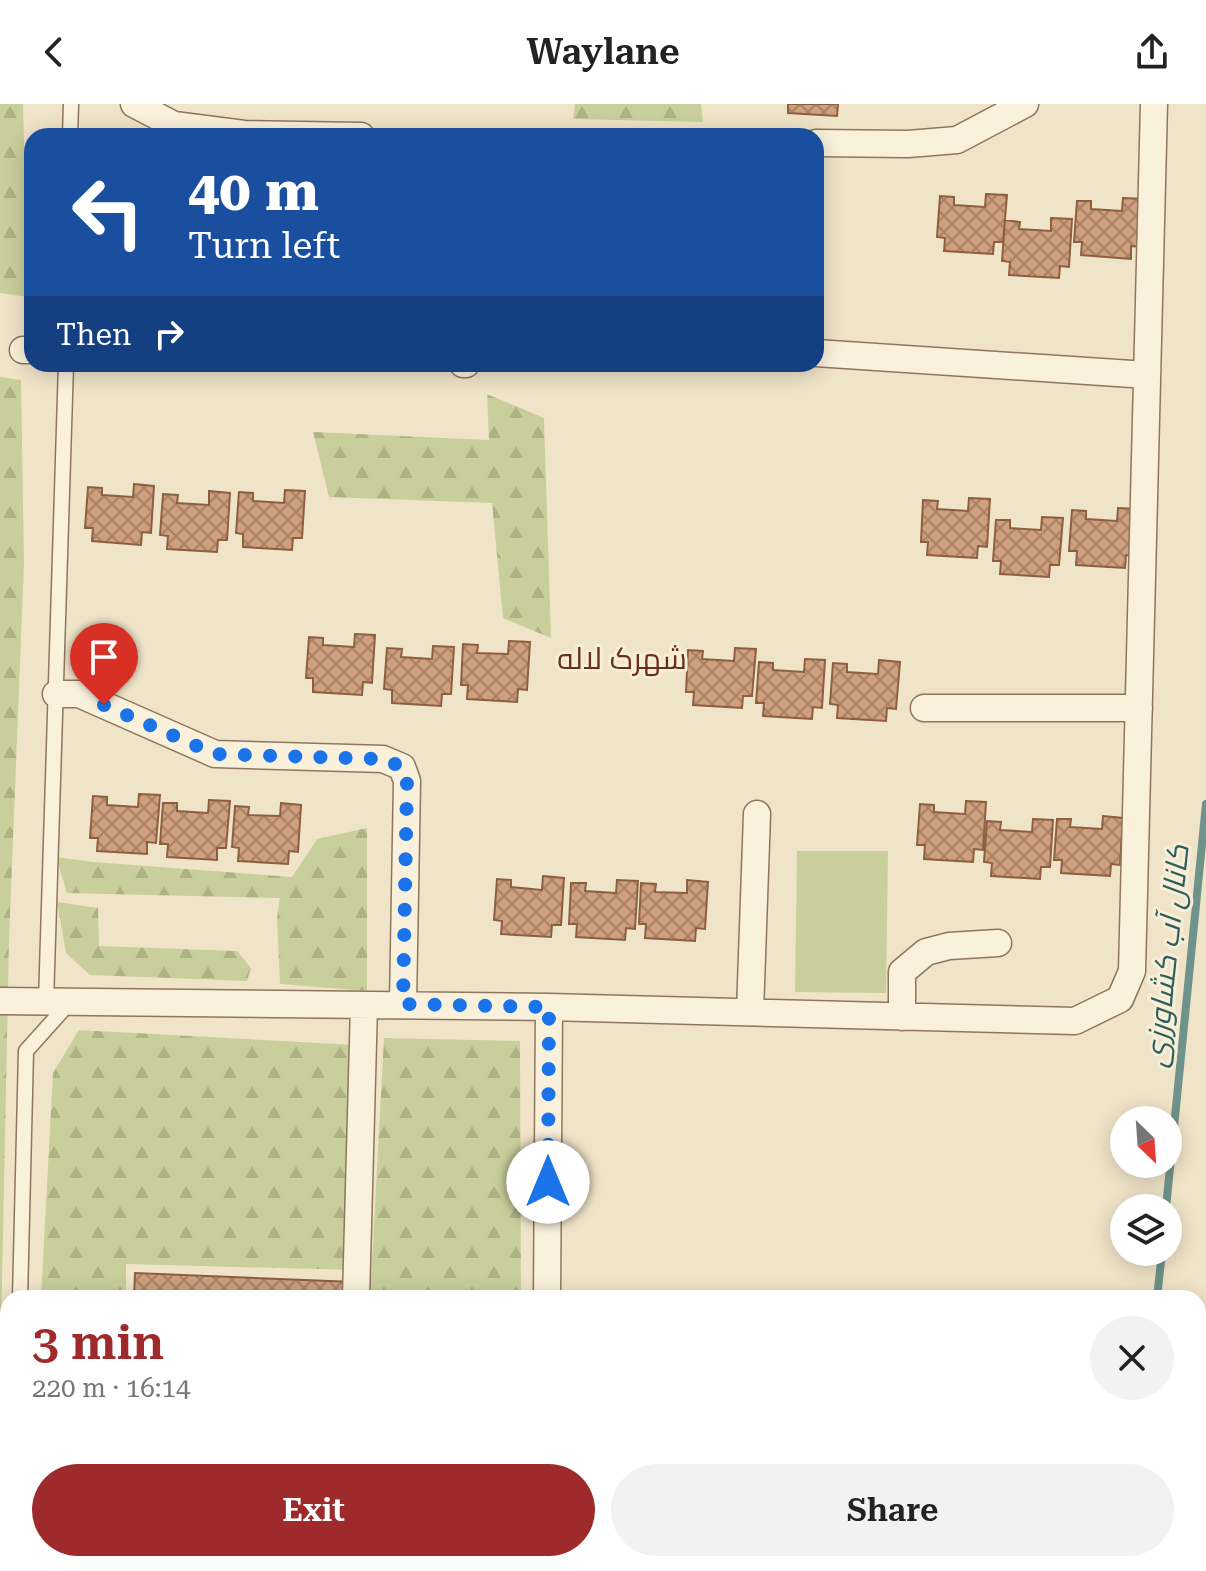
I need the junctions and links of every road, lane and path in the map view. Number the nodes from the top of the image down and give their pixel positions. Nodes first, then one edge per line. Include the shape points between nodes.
1 (71, 104) edge
2 (134, 104) edge
3 (1025, 104) edge
4 (1154, 104) edge
5 (70, 128) edge
6 (197, 128) edge
7 (824, 143) edge
8 (824, 354) edge
9 (66, 372) edge
10 (1147, 375) junction
11 (56, 694) junction
12 (924, 708) dead end
13 (1139, 708) junction
14 (757, 814) dead end
15 (998, 943) dead end
16 (0, 1001) edge
17 (58, 1002) junction
18 (403, 1004) junction
19 (364, 1005) junction
20 (549, 1007) junction
21 (750, 1012) junction
22 (902, 1017) junction
23 (20, 1290) edge
24 (356, 1290) edge
25 (547, 1290) edge

1 - 5 lane
2 - 6 street via 174,125
3 - 7 street via 957,140
4 - 10 street
8 - 10 street
9 - 11 lane
10 - 13 street
11 - 17 lane
11 - 18 street via 79,694 215,754 383,759 402,767 407,781
12 - 13 street
13 - 22 street via 1132,971 1120,999 1075,1021
14 - 21 street
15 - 22 street via 926,952 902,972
16 - 17 street
17 - 19 street
17 - 23 lane via 26,1051
18 - 19 street
18 - 20 street
19 - 24 street
20 - 21 street
20 - 25 street
21 - 22 street

